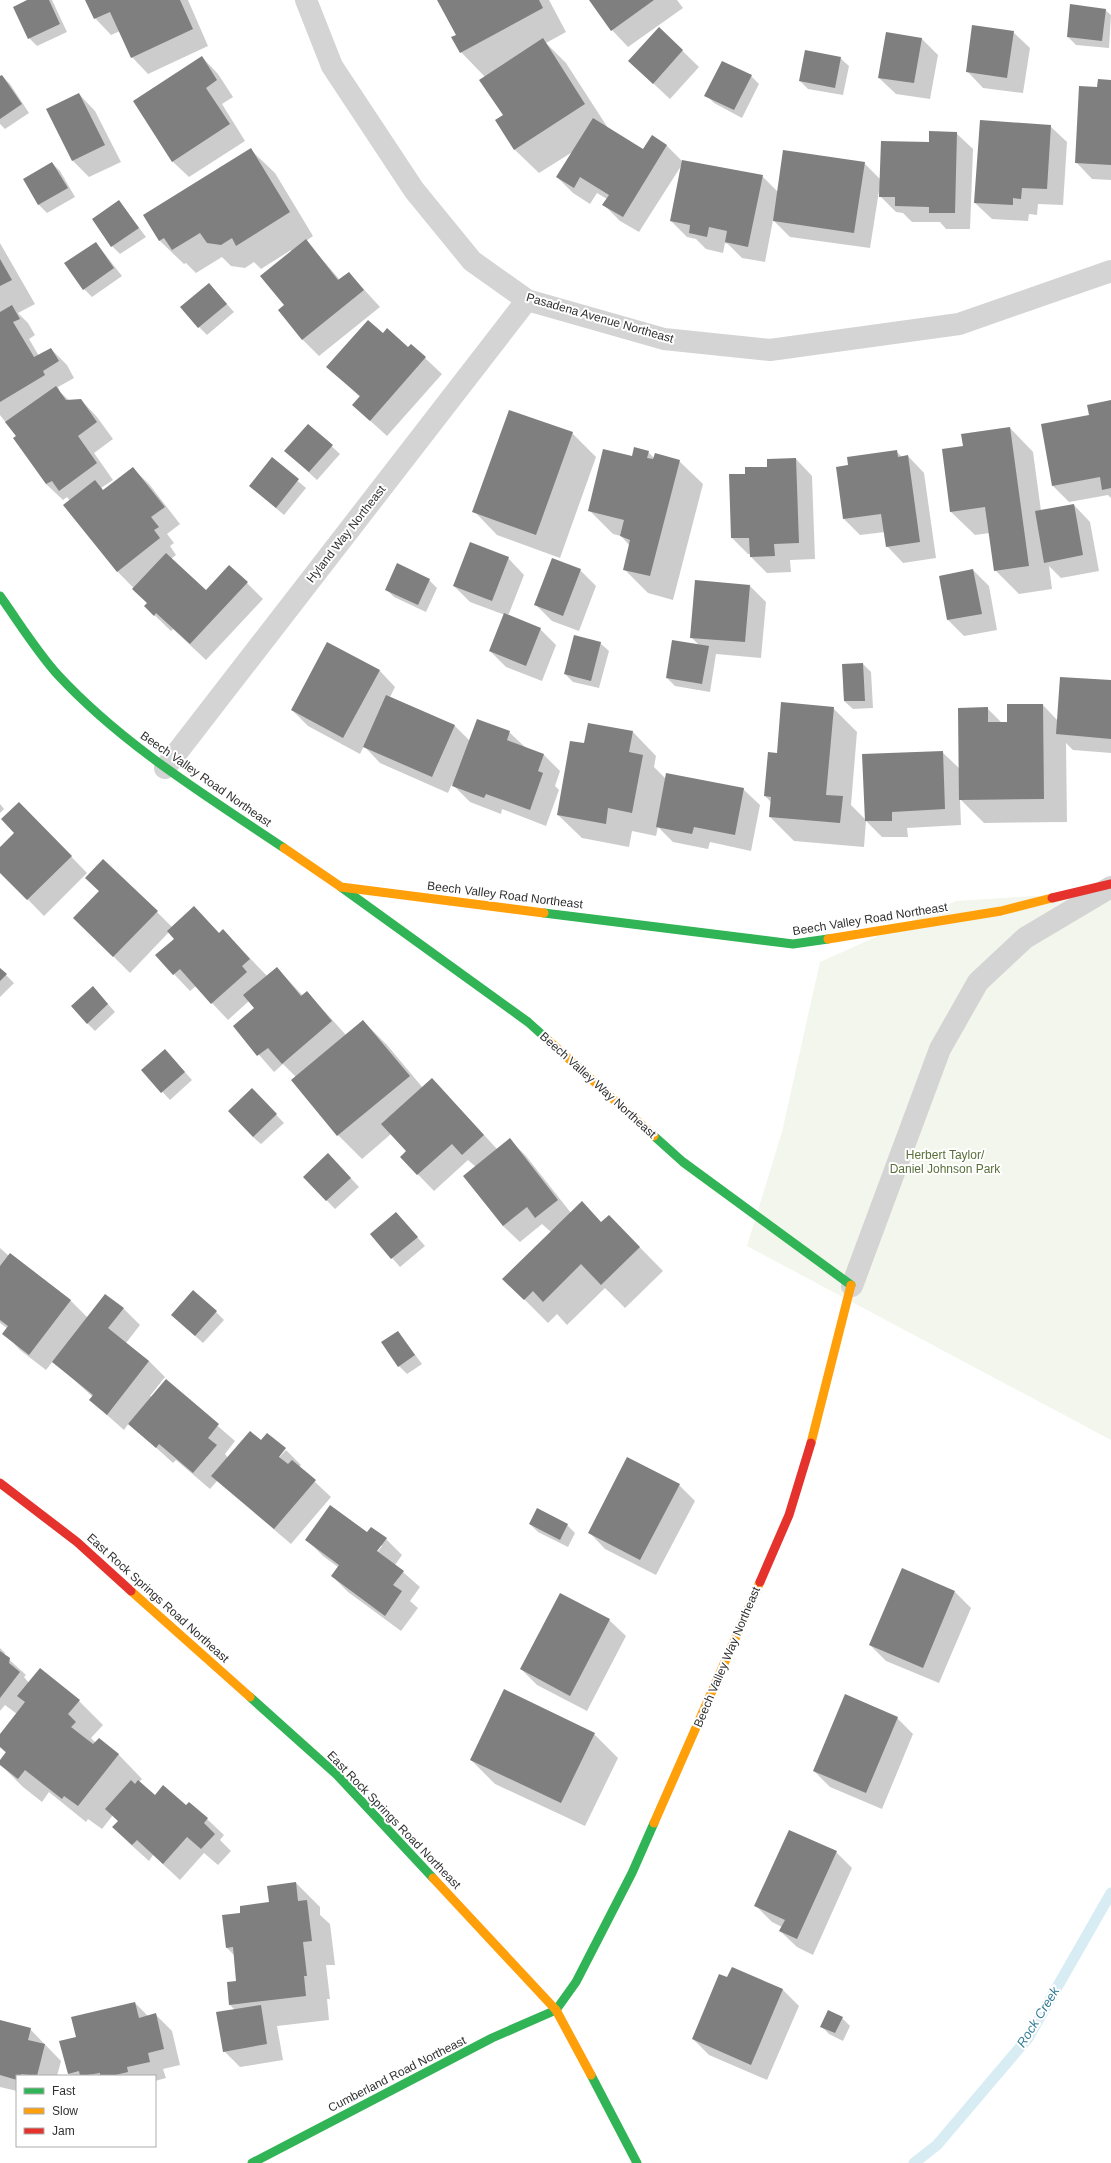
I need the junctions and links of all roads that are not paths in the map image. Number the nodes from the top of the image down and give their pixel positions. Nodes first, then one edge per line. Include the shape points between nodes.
1 (306, 0) edge
2 (1111, 271) edge
3 (528, 300) junction
4 (0, 596) edge
5 (165, 768) junction
6 (1111, 886) edge
7 (341, 887) junction
8 (852, 1286) junction
9 (0, 1483) edge
10 (556, 2010) junction
11 (252, 2163) edge
12 (638, 2163) edge

1 - 3 street, Pasadena Avenue Northeast via 332,66 414,190 472,261
2 - 3 street, Pasadena Avenue Northeast via 959,324 770,350 664,339
3 - 5 street, Hyland Way Northeast
4 - 5 street, Beech Valley Road Northeast via 57,674 118,732
5 - 7 street, Beech Valley Road Northeast
6 - 7 street, Beech Valley Road Northeast via 1001,911 793,944
6 - 8 street, Beech Valley Way Northeast via 1025,938 978,982 940,1049
7 - 8 street, Beech Valley Way Northeast via 528,1022 683,1162
8 - 10 street, Beech Valley Way Northeast via 819,1418 789,1515 632,1873 576,1982
9 - 10 street, East Rock Springs Road Northeast via 77,1542 337,1775
10 - 11 street, Cumberland Road Northeast via 492,2038
10 - 12 street, East Rock Springs Road Northeast

